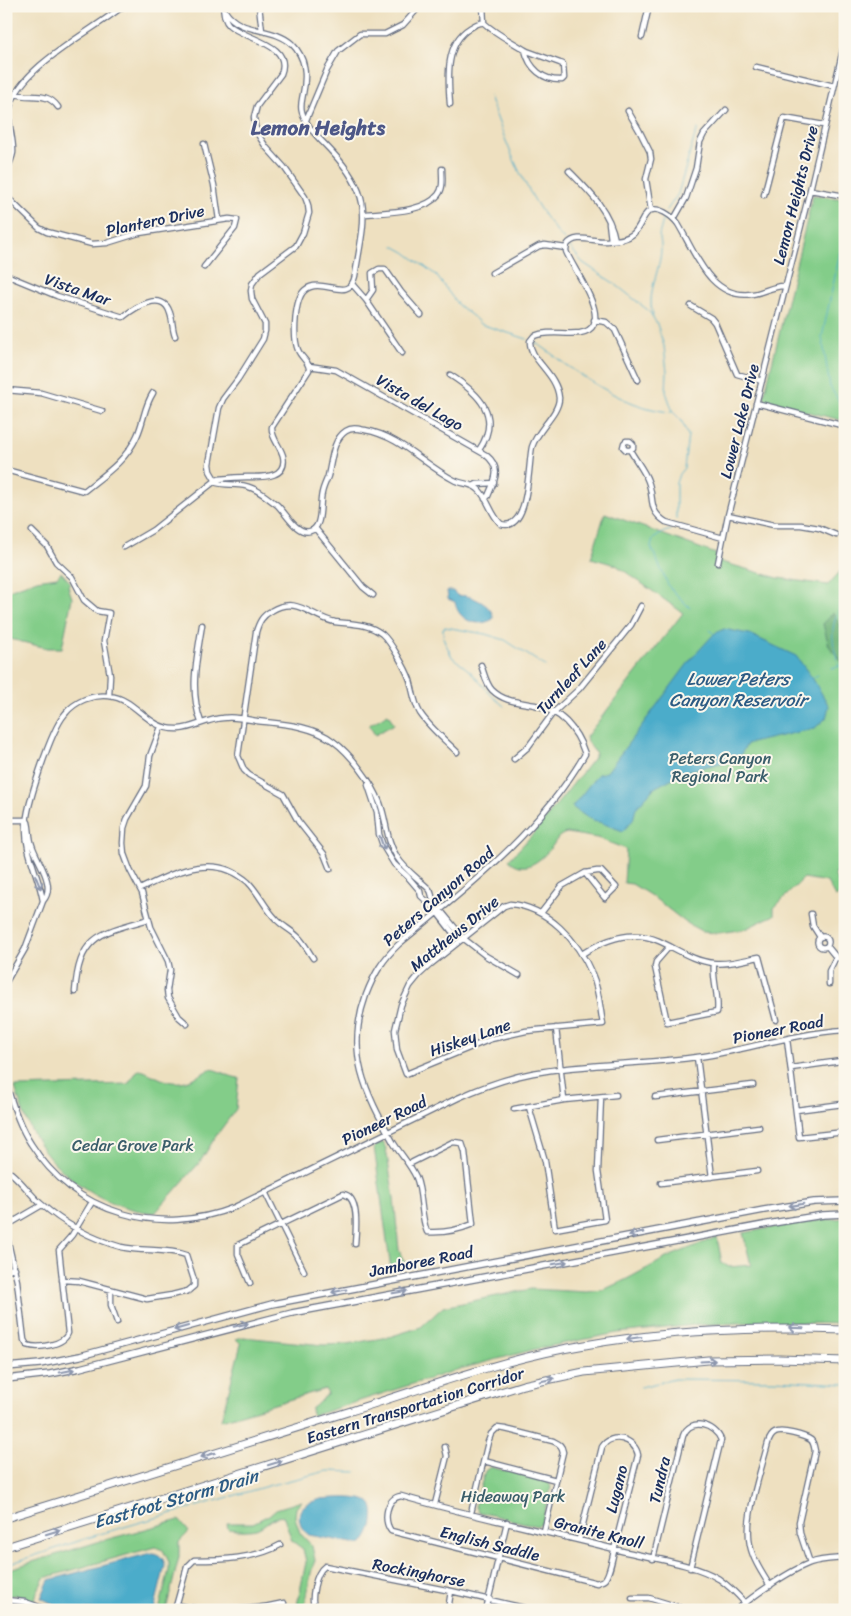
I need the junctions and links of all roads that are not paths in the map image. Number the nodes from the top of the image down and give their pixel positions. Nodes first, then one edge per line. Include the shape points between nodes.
1 (124, 6) edge
2 (259, 6) edge
3 (420, 6) edge
4 (484, 6) edge
5 (649, 6) edge
6 (223, 7) edge
7 (484, 23) junction
8 (262, 31) junction
9 (642, 37) dead end
10 (845, 41) edge
11 (525, 50) junction
12 (756, 67) dead end
13 (834, 86) junction
14 (15, 94) junction
15 (450, 104) dead end
16 (58, 107) dead end
17 (726, 110) dead end
18 (628, 111) dead end
19 (306, 120) junction
20 (824, 125) junction
21 (204, 144) dead end
22 (442, 169) dead end
23 (6, 171) edge
24 (569, 171) dead end
25 (810, 190) junction
26 (764, 194) dead end
27 (6, 196) edge
28 (845, 196) edge
29 (651, 210) junction
30 (364, 214) junction
31 (674, 219) junction
32 (219, 220) junction
33 (613, 240) junction
34 (566, 248) junction
35 (204, 267) dead end
36 (492, 273) dead end
37 (6, 275) edge
38 (352, 284) junction
39 (785, 286) junction
40 (366, 300) junction
41 (691, 306) dead end
42 (421, 315) dead end
43 (594, 320) junction
44 (175, 336) dead end
45 (402, 353) dead end
46 (309, 366) junction
47 (450, 376) dead end
48 (638, 380) dead end
49 (762, 381) junction
50 (6, 390) edge
51 (153, 393) dead end
52 (756, 403) junction
53 (102, 411) dead end
54 (845, 426) edge
55 (478, 450) junction
56 (630, 450) dead end
57 (6, 470) edge
58 (215, 480) junction
59 (494, 483) junction
60 (473, 486) junction
61 (486, 499) junction
62 (728, 515) junction
63 (315, 528) junction
64 (32, 531) dead end
65 (836, 535) dead end
66 (724, 538) junction
67 (124, 547) dead end
68 (718, 562) dead end
69 (373, 595) dead end
70 (641, 606) dead end
71 (202, 625) dead end
72 (481, 665) dead end
73 (109, 696) junction
74 (553, 713) junction
75 (243, 719) junction
76 (201, 722) junction
77 (161, 727) junction
78 (457, 752) dead end
79 (514, 759) dead end
80 (366, 779) junction
81 (6, 820) edge
82 (27, 820) junction
83 (330, 869) dead end
84 (585, 873) junction
85 (140, 889) junction
86 (43, 901) junction
87 (441, 909) junction
88 (541, 912) junction
89 (436, 913) junction
90 (811, 914) dead end
91 (149, 919) junction
92 (820, 937) junction
93 (463, 938) junction
94 (827, 946) junction
95 (669, 947) junction
96 (582, 954) junction
97 (313, 958) dead end
98 (836, 958) junction
99 (845, 961) edge
100 (714, 964) junction
101 (519, 975) dead end
102 (6, 982) edge
103 (829, 984) dead end
104 (75, 992) dead end
105 (776, 1020) dead end
106 (187, 1024) dead end
107 (556, 1028) junction
108 (845, 1030) edge
109 (787, 1039) junction
110 (697, 1057) junction
111 (841, 1061) dead end
112 (791, 1068) junction
113 (562, 1070) junction
114 (406, 1074) joint
115 (6, 1084) edge
116 (753, 1085) dead end
117 (702, 1091) junction
118 (616, 1096) dead end
119 (601, 1097) junction
120 (655, 1097) dead end
121 (564, 1100) junction
122 (843, 1104) dead end
123 (529, 1107) junction
124 (514, 1109) dead end
125 (796, 1110) junction
126 (758, 1128) dead end
127 (388, 1132) junction
128 (845, 1132) edge
129 (707, 1134) junction
130 (657, 1140) dead end
131 (409, 1164) junction
132 (757, 1171) dead end
133 (8, 1174) edge
134 (712, 1177) junction
135 (661, 1183) dead end
136 (265, 1192) junction
137 (845, 1201) edge
138 (92, 1202) junction
139 (42, 1204) junction
140 (845, 1214) edge
141 (280, 1224) junction
142 (6, 1226) edge
143 (77, 1228) junction
144 (6, 1233) edge
145 (355, 1244) dead end
146 (15, 1268) junction
147 (6, 1270) edge
148 (304, 1271) dead end
149 (62, 1280) junction
150 (250, 1283) dead end
151 (112, 1290) junction
152 (117, 1322) dead end
153 (845, 1330) edge
154 (845, 1361) edge
155 (6, 1367) edge
156 (6, 1379) edge
157 (445, 1447) dead end
158 (484, 1461) junction
159 (556, 1480) junction
160 (435, 1504) junction
161 (388, 1511) joint
162 (471, 1513) junction
163 (6, 1518) edge
164 (507, 1522) junction
165 (544, 1531) junction
166 (579, 1540) junction
167 (280, 1545) dead end
168 (6, 1547) edge
169 (614, 1549) junction
170 (498, 1558) junction
171 (653, 1558) junction
172 (845, 1558) edge
173 (810, 1563) junction
174 (690, 1568) junction
175 (604, 1581) joint
176 (770, 1586) junction
177 (451, 1591) junction
178 (632, 1598) dead end
179 (488, 1599) junction
180 (6, 1600) edge
181 (284, 1603) dead end
182 (745, 1603) junction
183 (176, 1607) edge
184 (520, 1608) edge
185 (48, 1610) edge
186 (315, 1610) edge
187 (448, 1610) edge
188 (486, 1610) edge
189 (533, 1610) edge
190 (689, 1610) edge
191 (737, 1610) edge

1 - 14 street via 62,47
2 - 8 street
3 - 19 street via 403,25 385,34 360,34 338,51
4 - 7 street
5 - 9 street
6 - 8 street via 237,21
6 - 58 street via 229,25 274,48 282,58 281,74 257,106 254,117 259,136 305,197 309,213 296,246 260,273 252,284 252,299 265,331 219,408 209,464
7 - 11 street via 493,32
7 - 15 street via 480,22 460,34 454,47 449,76
8 - 19 street via 286,39 301,56 306,71 301,106
10 - 13 street, Lemon Heights Drive
11 - 11 street via 538,74 554,80 564,78 563,64
12 - 13 street
13 - 20 street, Lemon Heights Drive
14 - 16 street via 47,97
14 - 23 street via 9,111 13,152
17 - 31 street via 700,142 686,198
18 - 29 street via 650,152 646,179
19 - 30 street via 354,179
20 - 25 street, Lemon Heights Drive
20 - 26 street via 784,118
21 - 32 street
22 - 30 street via 439,195 425,205 402,211
24 - 33 street via 604,210 613,227
25 - 28 street
25 - 39 street, Lemon Heights Drive
27 - 32 street, Plantero Drive via 39,228 92,244
29 - 31 street
29 - 33 street via 631,235
30 - 38 street
31 - 39 street, Lemon Heights Drive via 718,286 744,294
32 - 35 street, Plantero Drive via 237,220
33 - 34 street via 575,239
34 - 36 street via 538,246
34 - 43 street via 567,257 590,297
37 - 44 street, Vista Mar via 57,296 123,317 144,303 165,304 171,314
38 - 40 street
38 - 46 street via 343,289 314,286 304,291 300,298 296,344 299,354
39 - 49 street, Lower Lake Drive
40 - 42 street via 373,290 372,272 385,269
40 - 45 street
41 - 49 street via 715,323 737,374
43 - 48 street via 606,322 615,330
43 - 61 street via 590,329 582,333 546,332 530,341 532,352 555,384 556,410 532,447 526,494 518,518 509,524 501,524
46 - 55 street, Vista del Lago via 336,370
46 - 58 street via 272,427 283,456 279,471 270,476
47 - 55 street via 464,384 488,412 490,426
49 - 52 street, Lower Lake Drive
50 - 53 street via 41,393
51 - 57 street via 138,435 120,462 84,490
52 - 54 street
52 - 62 street, Lower Lake Drive
55 - 59 street, Vista del Lago via 494,462
56 - 66 street via 648,480 652,507 660,519
58 - 63 street via 219,484 254,488 278,506 300,530 308,532
58 - 67 street via 153,530
59 - 60 street
59 - 61 street
60 - 61 street
60 - 63 street via 455,481 400,443 376,432 350,429 342,435 333,452
62 - 65 street via 774,525 819,528
62 - 66 street, Lower Lake Drive
63 - 69 street
64 - 73 street via 72,577 84,600 97,611 109,613 104,641 110,675
66 - 68 street, Lower Lake Drive
70 - 74 street, Turnleaf Lane via 631,625 584,683
71 - 76 street via 194,679 195,703
72 - 74 street via 491,688 499,695
73 - 77 street via 124,701
73 - 82 street via 79,702 61,719 30,800
74 - 79 street, Turnleaf Lane via 528,747
74 - 87 street, Peters Canyon Road via 576,733 585,754 573,774 506,854
75 - 76 street via 224,717
75 - 78 street via 258,624 272,610 289,604 334,622 359,624 382,634 406,672 420,713
75 - 80 street via 301,727 324,735 345,751
75 - 83 street via 238,756 244,770 283,794 298,821 324,854
76 - 77 street via 179,729
77 - 85 street via 150,756 146,786 124,828 124,854
80 - 87 street via 380,803 392,850 402,866 430,889 432,898
80 -> 89 street via 378,812 383,846 394,864
81 - 82 street
82 -> 86 street via 27,841
82 - 86 street via 31,842 47,881 47,896
84 - 84 street via 597,870 616,887 605,898
84 - 88 street via 562,886
85 - 91 street
85 - 97 street via 191,867 206,866 234,873 247,881 276,920 299,938
86 - 102 street via 25,948
87 - 89 street, Peters Canyon Road
87 - 93 street
88 - 93 street, Matthews Drive via 510,904
88 - 96 street
89 - 93 street via 453,933
89 - 127 street, Peters Canyon Road via 386,956 376,971 360,1014 357,1046 360,1069
90 - 92 street via 812,926
91 - 104 street via 111,930 89,944 76,971
91 - 106 street via 168,961 168,998
92 - 94 street via 828,938
92 - 94 street via 818,944 822,948
93 - 101 street
93 - 114 street, Matthews Drive via 419,975 401,1005 395,1030 397,1050
94 - 98 street
95 - 96 street via 647,937 621,936 606,940
95 - 100 street via 691,958
95 - 100 street via 655,967 667,1022 717,1012
96 - 107 street, Hiskey Lane via 593,976 603,1024
98 - 99 street
98 - 103 street via 829,971
100 - 105 street via 759,957
107 - 113 street
107 - 114 street, Hiskey Lane via 491,1039
108 - 109 street, Pioneer Road
109 - 110 street, Pioneer Road
109 - 112 street
110 - 113 street, Pioneer Road
110 - 117 street
111 - 112 street
112 - 125 street
113 - 121 street
113 - 127 street, Pioneer Road via 534,1073 482,1087
115 - 138 street, Pioneer Road via 20,1125 36,1151 60,1178
116 - 117 street
117 - 120 street
117 - 129 street
118 - 119 street
119 - 121 street
119 - 123 street via 598,1171 605,1220 555,1229 545,1161
121 - 123 street
122 - 125 street
123 - 124 street
125 - 128 street via 799,1137
126 - 129 street
127 - 131 street, Peters Canyon Road
127 - 136 street, Pioneer Road
129 - 130 street
129 - 134 street
131 - 131 street, Peters Canyon Road via 418,1183 426,1232 436,1233 473,1224 462,1143 453,1142
132 - 134 street
133 - 139 street
134 - 135 street
136 - 138 street, Pioneer Road via 220,1213 184,1220 135,1217
136 - 141 street
137 -> 155 main road, Jamboree Road via 814,1202 738,1215 297,1299 80,1356
138 - 143 street
139 - 142 street
139 - 143 street
156 -> 140 main road, Jamboree Road via 80,1368 292,1313 779,1222
141 - 145 street via 345,1193 353,1202
141 - 148 street
141 - 150 street via 243,1242 238,1248
143 - 149 street via 59,1250
143 - 151 street via 120,1247 186,1255 194,1280 194,1286 188,1290 148,1299
144 - 146 street
146 - 147 street
146 - 149 street via 24,1340 32,1347 66,1339
149 - 151 street
151 - 152 street via 111,1305
153 -> 163 highway, Eastern Transportation Corridor via 726,1330 584,1345 518,1360
168 -> 154 highway, Eastern Transportation Corridor via 523,1385 584,1372 708,1360
157 - 160 street via 447,1456
158 - 159 street
158 - 159 street via 491,1434 497,1428 505,1429 560,1444 563,1452
158 - 162 street
159 - 165 street
160 - 161 street, Granite Knoll via 396,1496
160 - 162 street, Granite Knoll
161 - 170 street, English Saddle via 386,1525 391,1531
162 - 164 street, Granite Knoll
164 - 165 street, Granite Knoll
164 - 170 street
165 - 166 street, Granite Knoll
166 - 169 street, Granite Knoll
166 - 169 street, Lugano via 602,1447 612,1438 622,1440 636,1447 638,1455
167 - 183 street via 244,1556 194,1560 187,1567
169 - 171 street, Granite Knoll
169 - 175 street, Lugano
170 - 175 street, English Saddle
170 - 179 street
171 - 174 street, Granite Knoll
171 - 174 street, Tundra via 685,1429 691,1425 713,1429 721,1440
172 - 173 street
173 - 176 street
173 - 176 street via 799,1522 814,1445 796,1435 774,1433 770,1438 748,1532 758,1566
174 - 182 street, Granite Knoll via 721,1580
176 - 182 street
177 - 179 street, Rockinghorse
177 - 186 street, Rockinghorse via 325,1566 318,1573 312,1602
177 - 187 street
178 - 190 street via 649,1598
179 - 184 street, Rockinghorse
179 - 188 street
180 - 185 street
181 - 183 street via 231,1609
182 - 191 street
184 - 189 street, Rockinghorse

